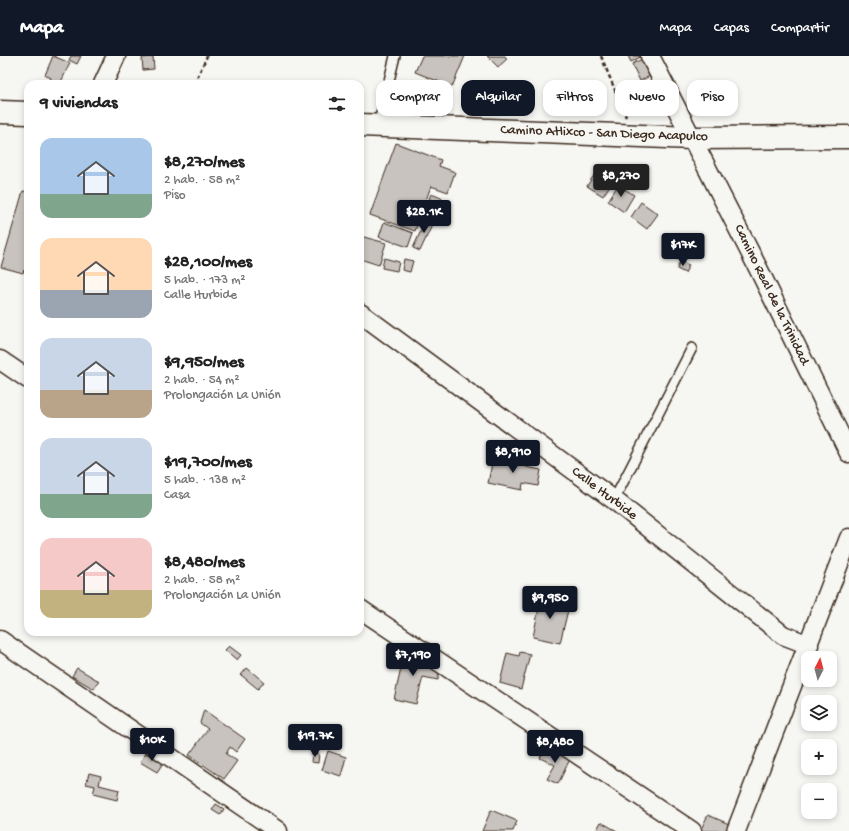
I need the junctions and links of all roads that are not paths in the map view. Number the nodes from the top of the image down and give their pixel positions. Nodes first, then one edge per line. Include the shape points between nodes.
1 (116, 56) edge
2 (395, 56) edge
3 (650, 56) edge
4 (105, 80) edge
5 (0, 112) edge
6 (24, 113) edge
7 (369, 126) edge
8 (849, 137) edge
9 (692, 138) junction
10 (364, 316) edge
11 (692, 348) dead end
12 (0, 360) edge
13 (24, 376) edge
14 (849, 453) edge
15 (614, 500) junction
16 (849, 538) edge
17 (364, 612) edge
18 (0, 640) edge
19 (809, 645) junction
20 (278, 831) edge
21 (692, 831) edge
22 (736, 831) edge

1 - 4 street
2 - 7 lane
3 - 9 street, Camino Real de la Trinidad
5 - 6 street
7 - 9 street, Camino Atlixco - San Diego Acapulco
8 - 9 street, Camino Atlixco - San Diego Acapulco
9 - 14 street, Camino Real de la Trinidad
10 - 15 street, Calle Iturbide
11 - 15 lane
12 - 13 street
15 - 19 street, Calle Iturbide via 783,635
16 - 19 street
17 - 21 street
18 - 20 street
19 - 22 street

